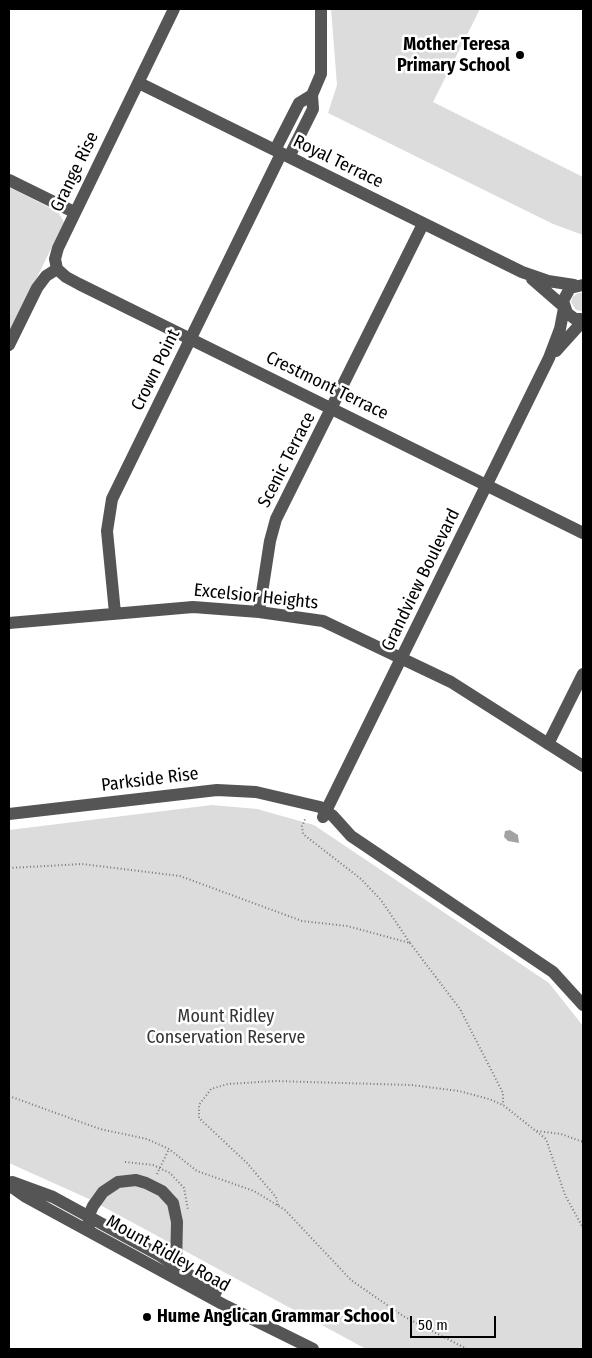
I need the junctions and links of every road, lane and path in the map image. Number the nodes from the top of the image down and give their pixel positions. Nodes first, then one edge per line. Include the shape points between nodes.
1 (174, 9) edge
2 (321, 9) edge
3 (138, 83) junction
4 (282, 154) junction
5 (9, 180) edge
6 (74, 212) junction
7 (423, 224) junction
8 (57, 269) junction
9 (522, 272) junction
10 (580, 283) edge
11 (564, 307) junction
12 (583, 320) edge
13 (190, 339) junction
14 (9, 345) edge
15 (549, 358) junction
16 (332, 409) junction
17 (487, 485) junction
18 (583, 533) edge
19 (259, 612) junction
20 (115, 613) junction
21 (9, 623) edge
22 (402, 657) junction
23 (583, 674) edge
24 (548, 744) junction
25 (583, 766) edge
26 (295, 803) junction
27 (308, 812) junction
28 (9, 814) edge
29 (325, 814) junction
30 (9, 868) edge
31 (410, 943) junction
32 (583, 1005) edge
33 (9, 1096) edge
34 (503, 1105) junction
35 (537, 1130) junction
36 (583, 1142) edge
37 (169, 1149) junction
38 (154, 1179) dead end
39 (9, 1183) edge
40 (278, 1204) junction
41 (88, 1217) junction
42 (583, 1228) edge
43 (93, 1233) junction
44 (176, 1266) junction
45 (266, 1325) junction
46 (313, 1349) edge
47 (468, 1349) edge

1 - 3 street, Grange Rise
2 - 4 street, Crown Point via 321,74 312,95 313,108
3 - 4 street, Royal Terrace
3 - 6 street, Grange Rise
4 - 7 street, Royal Terrace
4 - 13 street, Crown Point
5 - 6 street
6 - 8 street, Grange Rise via 56,254
7 - 9 street, Royal Terrace
7 - 16 street, Scenic Terrace
8 - 13 street, Crestmont Terrace via 66,277
8 - 14 street via 36,288
9 - 10 street, Royal Terrace via 548,281
9 - 11 street, Royal Terrace
10 - 11 street, Grandview Boulevard via 566,291
11 - 12 street, Royal Terrace via 570,316
11 - 15 street, Grandview Boulevard via 560,330
12 - 15 street, Grandview Boulevard
13 - 16 street, Crestmont Terrace
13 - 20 street, Crown Point via 112,499 107,531
15 - 17 street, Grandview Boulevard
16 - 17 street, Crestmont Terrace
16 - 19 street, Scenic Terrace via 272,530
17 - 18 street, Crestmont Terrace
17 - 22 street, Grandview Boulevard
19 - 20 street, Excelsior Heights via 193,607
19 - 22 street, Excelsior Heights via 323,621
20 - 21 street, Excelsior Heights
22 - 24 street, Excelsior Heights via 451,682
22 - 29 street, Grandview Boulevard
23 - 24 street
24 - 25 street, Excelsior Heights
26 - 27 street, Parkside Rise
26 - 28 street, Parkside Rise via 256,792 217,790
26 - 29 street, Parkside Rise
27 - 29 street, Parkside Rise
27 - 31 path via 302,826 303,834 361,879 381,900
29 - 32 street, Parkside Rise via 336,829 553,972
30 - 31 path via 82,864 180,876 302,921 347,926
31 - 34 path via 464,1016 503,1093
33 - 37 path via 100,1129 147,1139
34 - 35 path
34 - 40 path via 459,1091 412,1085 275,1081 228,1084 211,1089 199,1105 199,1118 247,1163 276,1197
35 - 36 path
35 - 42 path via 551,1149 565,1195
37 - 38 path
37 - 40 path via 197,1171 237,1184
39 - 41 street via 53,1198
39 - 43 street, Mount Ridley Road
40 - 47 path via 351,1280 403,1316
41 - 43 street
41 - 44 street
41 - 44 street via 103,1192 118,1182 136,1180 162,1191 173,1204 177,1222
43 - 45 street, Mount Ridley Road
44 - 45 street
45 - 46 street, Mount Ridley Road

